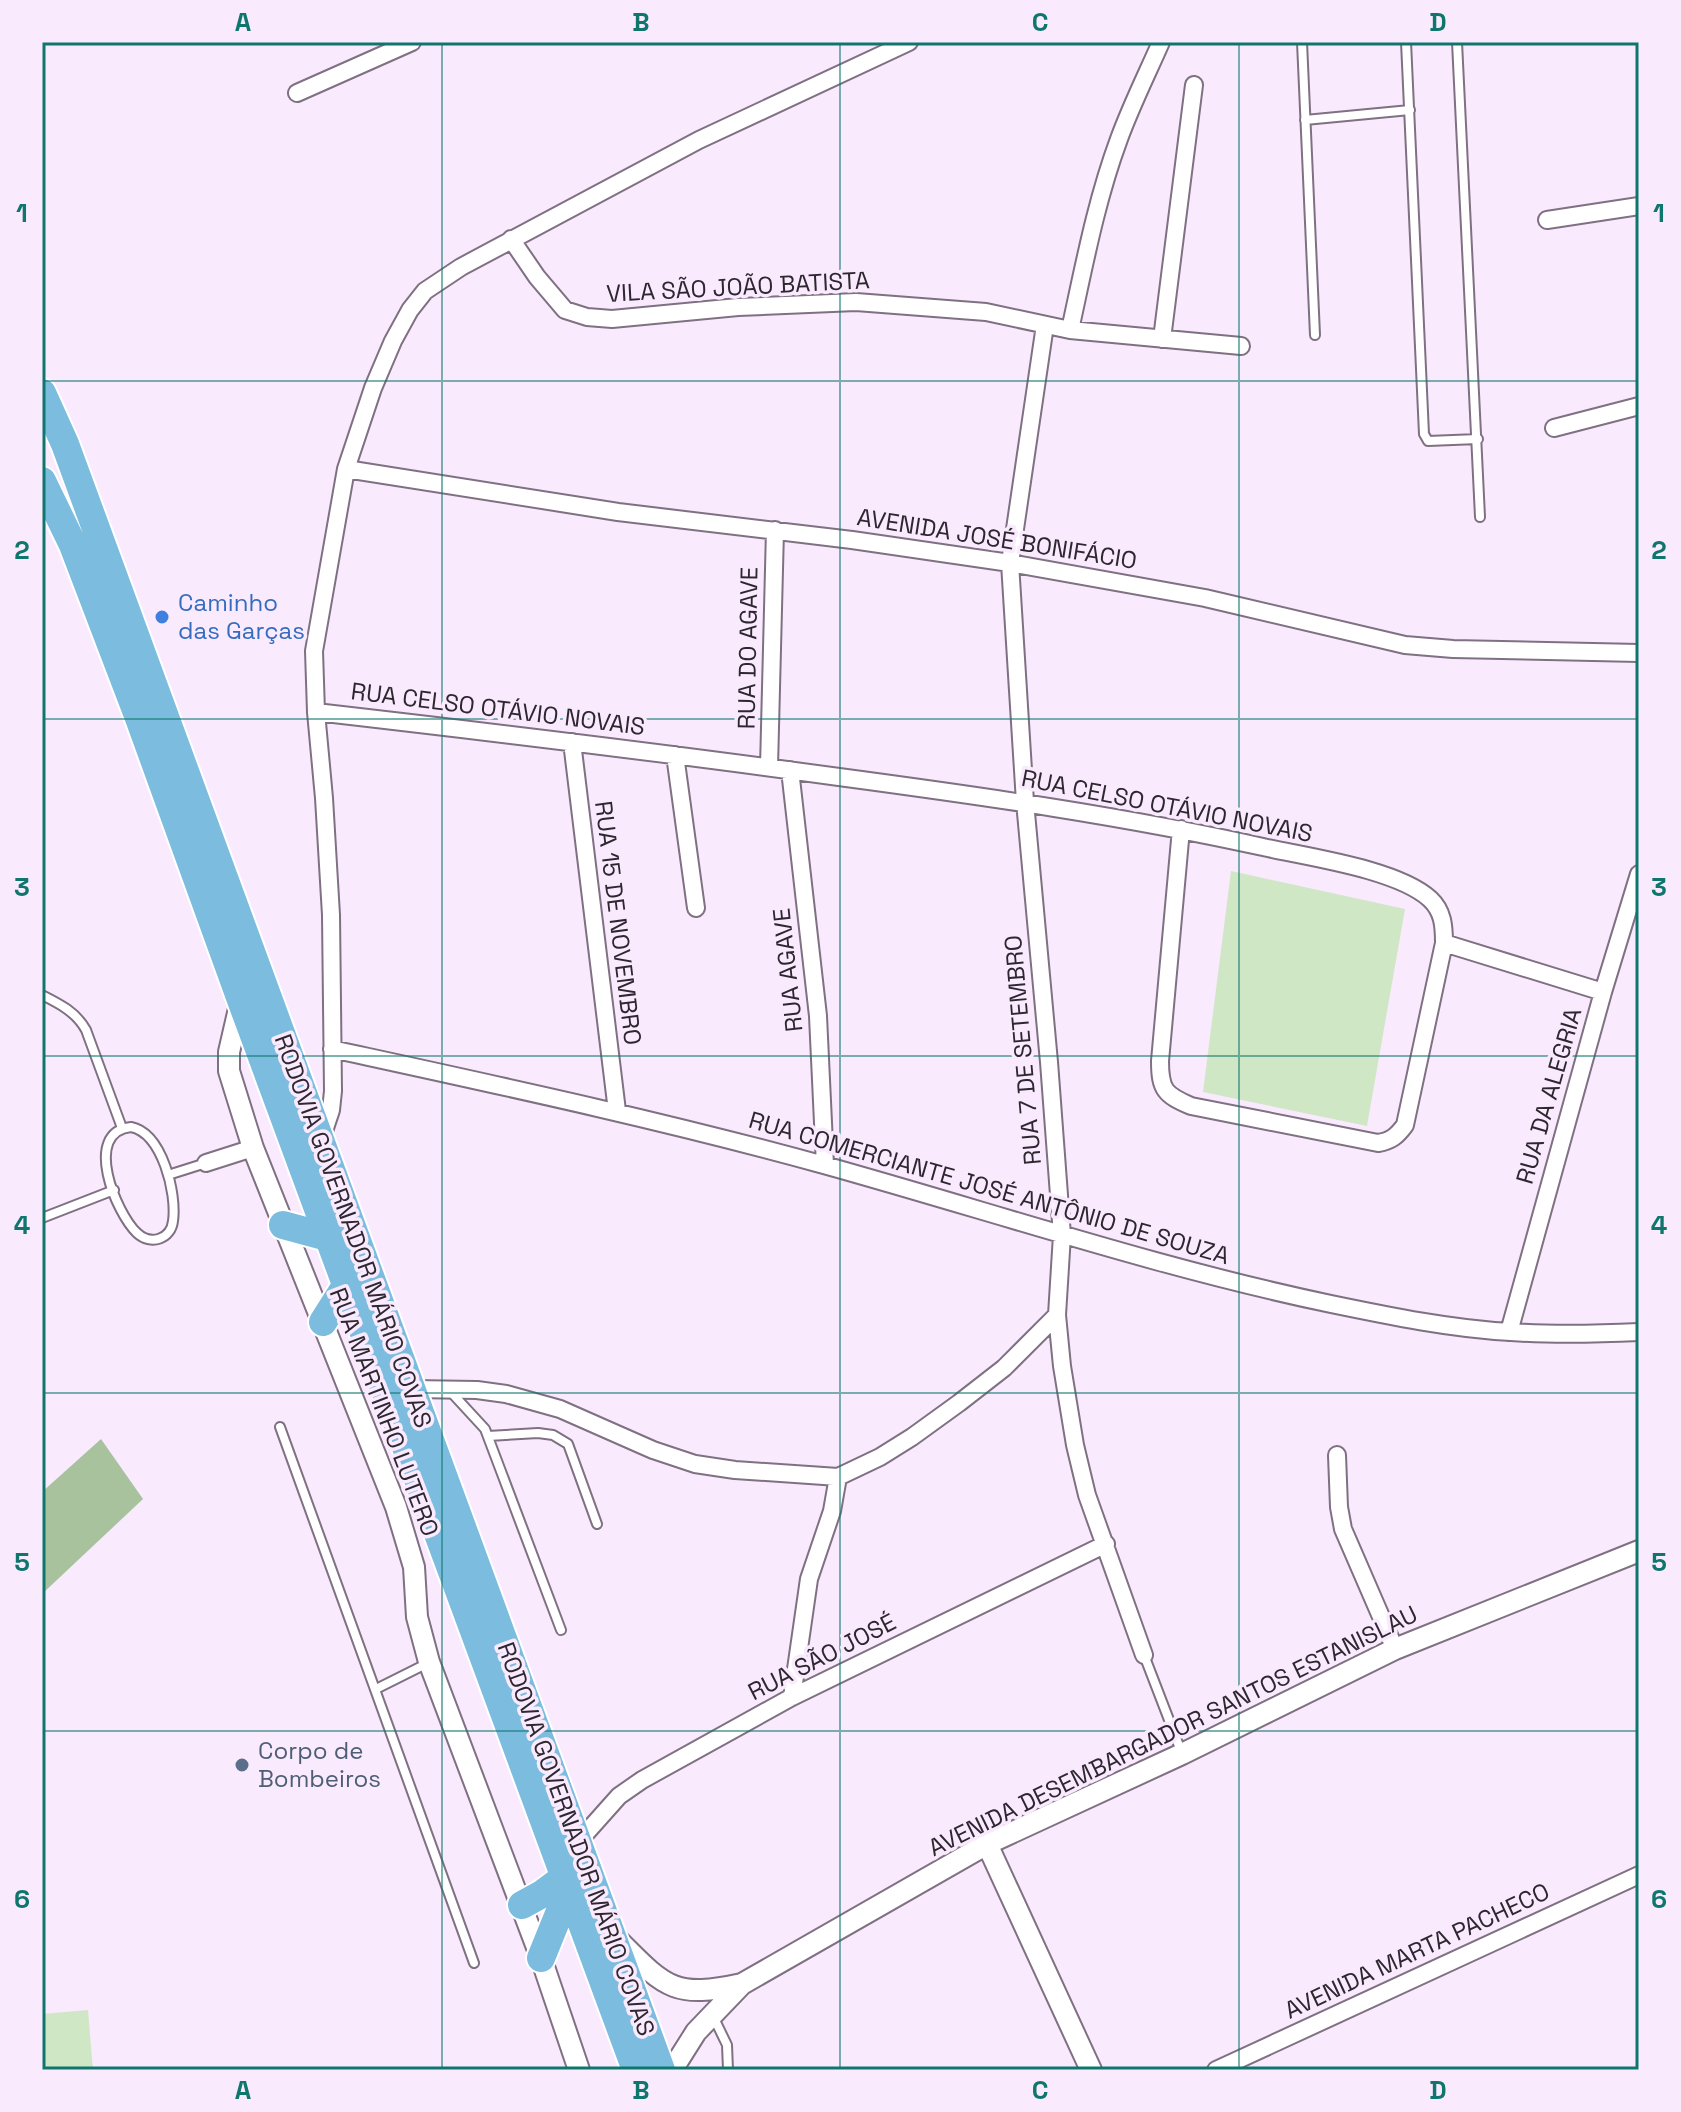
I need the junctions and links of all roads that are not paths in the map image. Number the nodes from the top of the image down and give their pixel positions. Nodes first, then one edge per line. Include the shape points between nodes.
1 (412, 42) edge
2 (909, 42) edge
3 (1161, 42) edge
4 (1302, 42) edge
5 (1406, 42) edge
6 (1457, 42) edge
7 (1194, 85) dead end
8 (297, 93) dead end
9 (1410, 110) junction
10 (1305, 120) junction
11 (1639, 206) edge
12 (1547, 220) dead end
13 (511, 239) junction
14 (1045, 325) junction
15 (1070, 330) junction
16 (1315, 335) dead end
17 (1162, 339) junction
18 (1241, 346) dead end
19 (42, 393) edge
20 (1639, 406) edge
21 (1554, 428) dead end
22 (1478, 439) junction
23 (346, 469) junction
24 (42, 481) edge
25 (1480, 517) dead end
26 (775, 530) junction
27 (1010, 563) junction
28 (1639, 653) edge
29 (316, 712) junction
30 (572, 742) junction
31 (675, 755) junction
32 (769, 767) junction
33 (790, 770) junction
34 (1025, 802) junction
35 (1181, 829) junction
36 (1639, 874) edge
37 (696, 908) dead end
38 (1444, 943) junction
39 (1603, 992) junction
40 (42, 995) edge
41 (241, 1000) junction
42 (332, 1049) junction
43 (617, 1111) junction
44 (122, 1128) junction
45 (321, 1142) junction
46 (253, 1148) junction
47 (206, 1163) joint
48 (825, 1165) junction
49 (168, 1175) junction
50 (114, 1190) junction
51 (42, 1218) edge
52 (283, 1225) junction
53 (1062, 1235) junction
54 (331, 1238) junction
55 (347, 1284) junction
56 (1057, 1315) junction
57 (323, 1322) junction
58 (1509, 1332) junction
59 (1639, 1332) edge
60 (412, 1389) junction
61 (450, 1390) junction
62 (280, 1427) dead end
63 (488, 1436) junction
64 (1337, 1455) dead end
65 (838, 1477) junction
66 (597, 1524) dead end
67 (1106, 1544) junction
68 (1639, 1551) edge
69 (561, 1630) dead end
70 (1395, 1649) junction
71 (1144, 1655) joint
72 (429, 1662) junction
73 (376, 1689) junction
74 (792, 1697) junction
75 (1182, 1754) junction
76 (578, 1842) junction
77 (987, 1844) junction
78 (1639, 1875) edge
79 (567, 1883) junction
80 (522, 1905) junction
81 (609, 1932) junction
82 (541, 1958) junction
83 (474, 1963) dead end
84 (742, 1984) junction
85 (712, 2015) junction
86 (579, 2070) edge
87 (636, 2070) edge
88 (661, 2070) edge
89 (672, 2070) edge
90 (728, 2070) edge
91 (1091, 2070) edge
92 (1216, 2070) edge

1 - 8 street
2 - 13 street via 699,140
3 - 15 street via 1100,197
4 - 10 lane
5 - 9 lane
6 - 22 lane
7 - 17 street
9 - 10 lane
9 - 22 lane via 1424,434 1428,441
10 - 16 lane
11 - 12 street
13 - 14 street, VILA SÃO JOÃO BATISTA via 559,304 587,317 856,302 986,312
13 - 23 street via 439,281 410,310 373,388
14 - 15 street, VILA SÃO JOÃO BATISTA
14 - 27 street, RUA 7 DE SETEMBRO
15 - 17 street, VILA SÃO JOÃO BATISTA
17 - 18 street, VILA SÃO JOÃO BATISTA
19 - 45 highway, RODOVIA GOVERNADOR MÁRIO COVAS
20 - 21 street
22 - 25 lane
23 - 26 street, AVENIDA JOSÉ BONIFÁCIO via 618,512
23 - 29 street via 314,651
24 - 41 highway, RODOVIA GOVERNADOR MÁRIO COVAS via 73,545 134,703
26 - 27 street, AVENIDA JOSÉ BONIFÁCIO
26 - 32 street, RUA DO AGAVE
27 - 28 street, AVENIDA JOSÉ BONIFÁCIO via 1205,598 1405,645
27 - 34 street, RUA 7 DE SETEMBRO
29 - 30 street, RUA CELSO OTÁVIO NOVAIS
29 - 42 street via 331,915
30 - 31 street, RUA CELSO OTÁVIO NOVAIS
30 - 43 street, RUA 15 DE NOVEMBRO
31 - 32 street, RUA CELSO OTÁVIO NOVAIS
31 - 37 street, RUA CELSO OTÁVIO NOVAIS
32 - 33 street, RUA CELSO OTÁVIO NOVAIS
33 - 34 street, RUA CELSO OTÁVIO NOVAIS
33 - 48 street, RUA AGAVE via 818,1016
34 - 35 street, RUA CELSO OTÁVIO NOVAIS
34 - 53 street, RUA 7 DE SETEMBRO
35 - 38 street, RUA CELSO OTÁVIO NOVAIS via 1373,872 1408,885 1440,910
35 - 38 street via 1160,1078 1164,1090 1191,1106 1389,1142 1405,1125
36 - 39 street, RUA DA ALEGRIA
38 - 39 street
39 - 58 street, RUA DA ALEGRIA
40 - 44 lane via 80,1019
41 - 46 street, RUA MARTINHO LUTERO via 229,1071
41 - 54 highway, RODOVIA GOVERNADOR MÁRIO COVAS
42 - 43 street, RUA COMERCIANTE JOSÉ ANTÔNIO DE SOUZA
42 - 45 street via 331,1110
43 - 48 street, RUA COMERCIANTE JOSÉ ANTÔNIO DE SOUZA
44 - 49 lane via 148,1135
44 - 50 lane via 108,1139 106,1149
45 - 60 highway, RODOVIA GOVERNADOR MÁRIO COVAS
46 - 47 street
46 - 52 street, RUA MARTINHO LUTERO
47 - 49 lane
48 - 53 street, RUA COMERCIANTE JOSÉ ANTÔNIO DE SOUZA
49 - 50 lane via 174,1217 166,1236 157,1240 138,1235
50 - 51 lane
52 - 54 highway
52 - 57 street, RUA MARTINHO LUTERO
53 - 56 street, RUA 7 DE SETEMBRO
53 - 58 street, RUA COMERCIANTE JOSÉ ANTÔNIO DE SOUZA via 1271,1291 1396,1317
54 - 55 highway, RODOVIA GOVERNADOR MÁRIO COVAS
55 - 57 highway
55 - 79 highway, RODOVIA GOVERNADOR MÁRIO COVAS
56 - 65 street via 1004,1368 959,1403 891,1451
56 - 67 street, RUA 7 DE SETEMBRO via 1075,1445
57 - 72 street, RUA MARTINHO LUTERO via 400,1517
58 - 59 street, RUA COMERCIANTE JOSÉ ANTÔNIO DE SOUZA
60 - 61 street
60 - 76 highway, RODOVIA GOVERNADOR MÁRIO COVAS
61 - 63 lane
61 - 65 street via 506,1394 560,1409 695,1464
62 - 73 lane
63 - 66 lane via 538,1433 568,1444
63 - 69 lane
64 - 70 street via 1343,1529
65 - 74 street via 809,1579
67 - 71 street, RUA 7 DE SETEMBRO
67 - 74 street, RUA SÃO JOSÉ
68 - 70 street, AVENIDA DESEMBARGADOR SANTOS ESTANISLAU
70 - 75 street, AVENIDA DESEMBARGADOR SANTOS ESTANISLAU
71 - 75 lane, RUA 7 DE SETEMBRO
72 - 73 lane
72 - 80 street, RUA MARTINHO LUTERO
73 - 83 lane
74 - 76 street, RUA SÃO JOSÉ via 642,1780 619,1796
75 - 77 street, AVENIDA DESEMBARGADOR SANTOS ESTANISLAU
76 - 81 highway, RODOVIA GOVERNADOR MÁRIO COVAS
77 - 84 street, AVENIDA DESEMBARGADOR SANTOS ESTANISLAU
77 - 91 street
78 - 92 street, AVENIDA MARTA PACHECO
79 - 80 highway
79 - 82 highway
79 - 87 highway, RODOVIA GOVERNADOR MÁRIO COVAS
80 - 82 street, RUA MARTINHO LUTERO
81 - 84 street, AVENIDA DESEMBARGADOR SANTOS ESTANISLAU via 671,1986 693,1991
81 - 88 highway, RODOVIA GOVERNADOR MÁRIO COVAS
82 - 86 street, RUA MARTINHO LUTERO
84 - 85 street, AVENIDA DESEMBARGADOR SANTOS ESTANISLAU
85 - 89 street, AVENIDA DESEMBARGADOR SANTOS ESTANISLAU
85 - 90 lane via 727,2045

